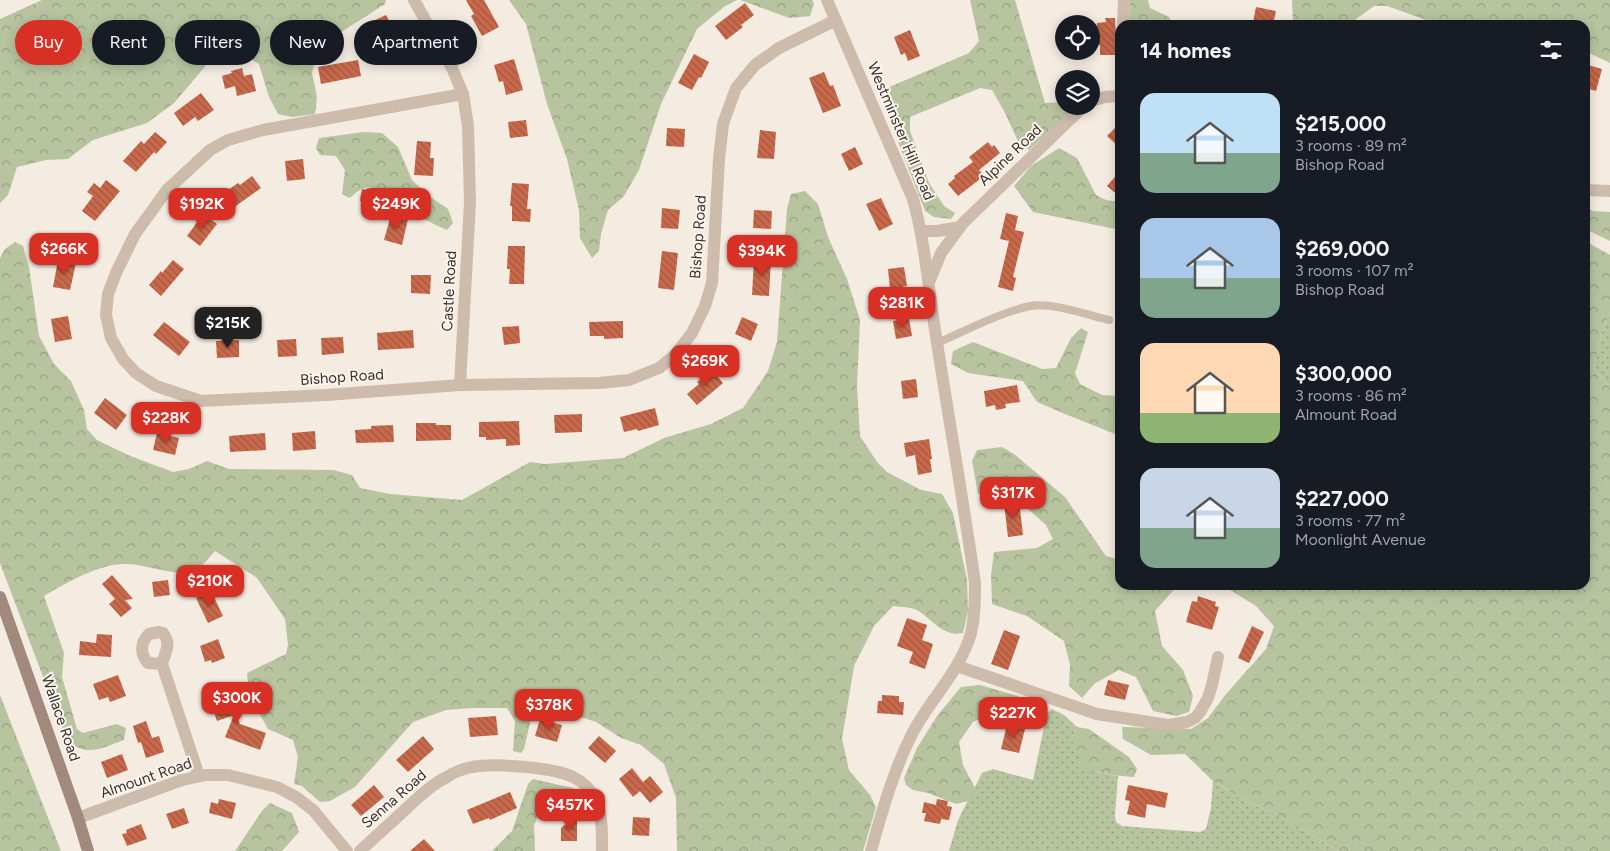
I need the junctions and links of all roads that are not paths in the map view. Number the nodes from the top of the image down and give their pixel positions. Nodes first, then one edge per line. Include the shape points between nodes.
1 (414, 0) edge
2 (827, 0) edge
3 (1124, 0) edge
4 (836, 20) junction
5 (1123, 20) edge
6 (464, 94) junction
7 (1115, 96) edge
8 (1100, 98) edge
9 (1075, 115) edge
10 (1590, 190) edge
11 (1610, 191) edge
12 (960, 227) junction
13 (921, 231) junction
14 (929, 285) junction
15 (1109, 320) dead end
16 (937, 343) junction
17 (460, 386) junction
18 (0, 597) edge
19 (1218, 657) dead end
20 (162, 664) dead end
21 (956, 666) junction
22 (199, 776) junction
23 (78, 818) junction
24 (88, 851) edge
25 (347, 851) edge
26 (360, 851) edge
27 (602, 851) edge
28 (871, 851) edge

1 - 6 street, Castle Road
2 - 4 street, Westminster Hill Road
3 - 5 street
4 - 13 street, Westminster Hill Road via 913,198
4 - 17 street, Bishop Road via 779,48 755,66 736,88 723,124 712,283 692,333 675,355 659,368 629,380
6 - 17 street, Castle Road via 470,202
6 - 17 street, Bishop Road via 263,130 228,140 210,150 167,190 136,234 108,294 106,315 111,338 136,374 156,386 201,401
7 - 8 street
9 - 12 street, Alpine Road
10 - 11 street
12 - 13 street
12 - 14 street, Alpine Road via 938,259
13 - 14 street, Westminster Hill Road
14 - 16 street, Westminster Hill Road
15 - 16 lane via 1059,308 1031,306
16 - 21 street, Westminster Hill Road via 974,583 971,632
18 - 23 street, Wallace Road
19 - 21 street via 1212,685 1200,712 1187,722 1168,725 1097,714
20 - 22 street
21 - 28 street, Westminster Hill Road via 918,723 904,751
22 - 23 street, Almount Road
22 - 25 street, Almount Road via 237,777 286,792 313,810
23 - 24 street, Wallace Road
26 - 27 street, Senna Road via 436,783 470,767 492,766 554,772 581,782 596,801

